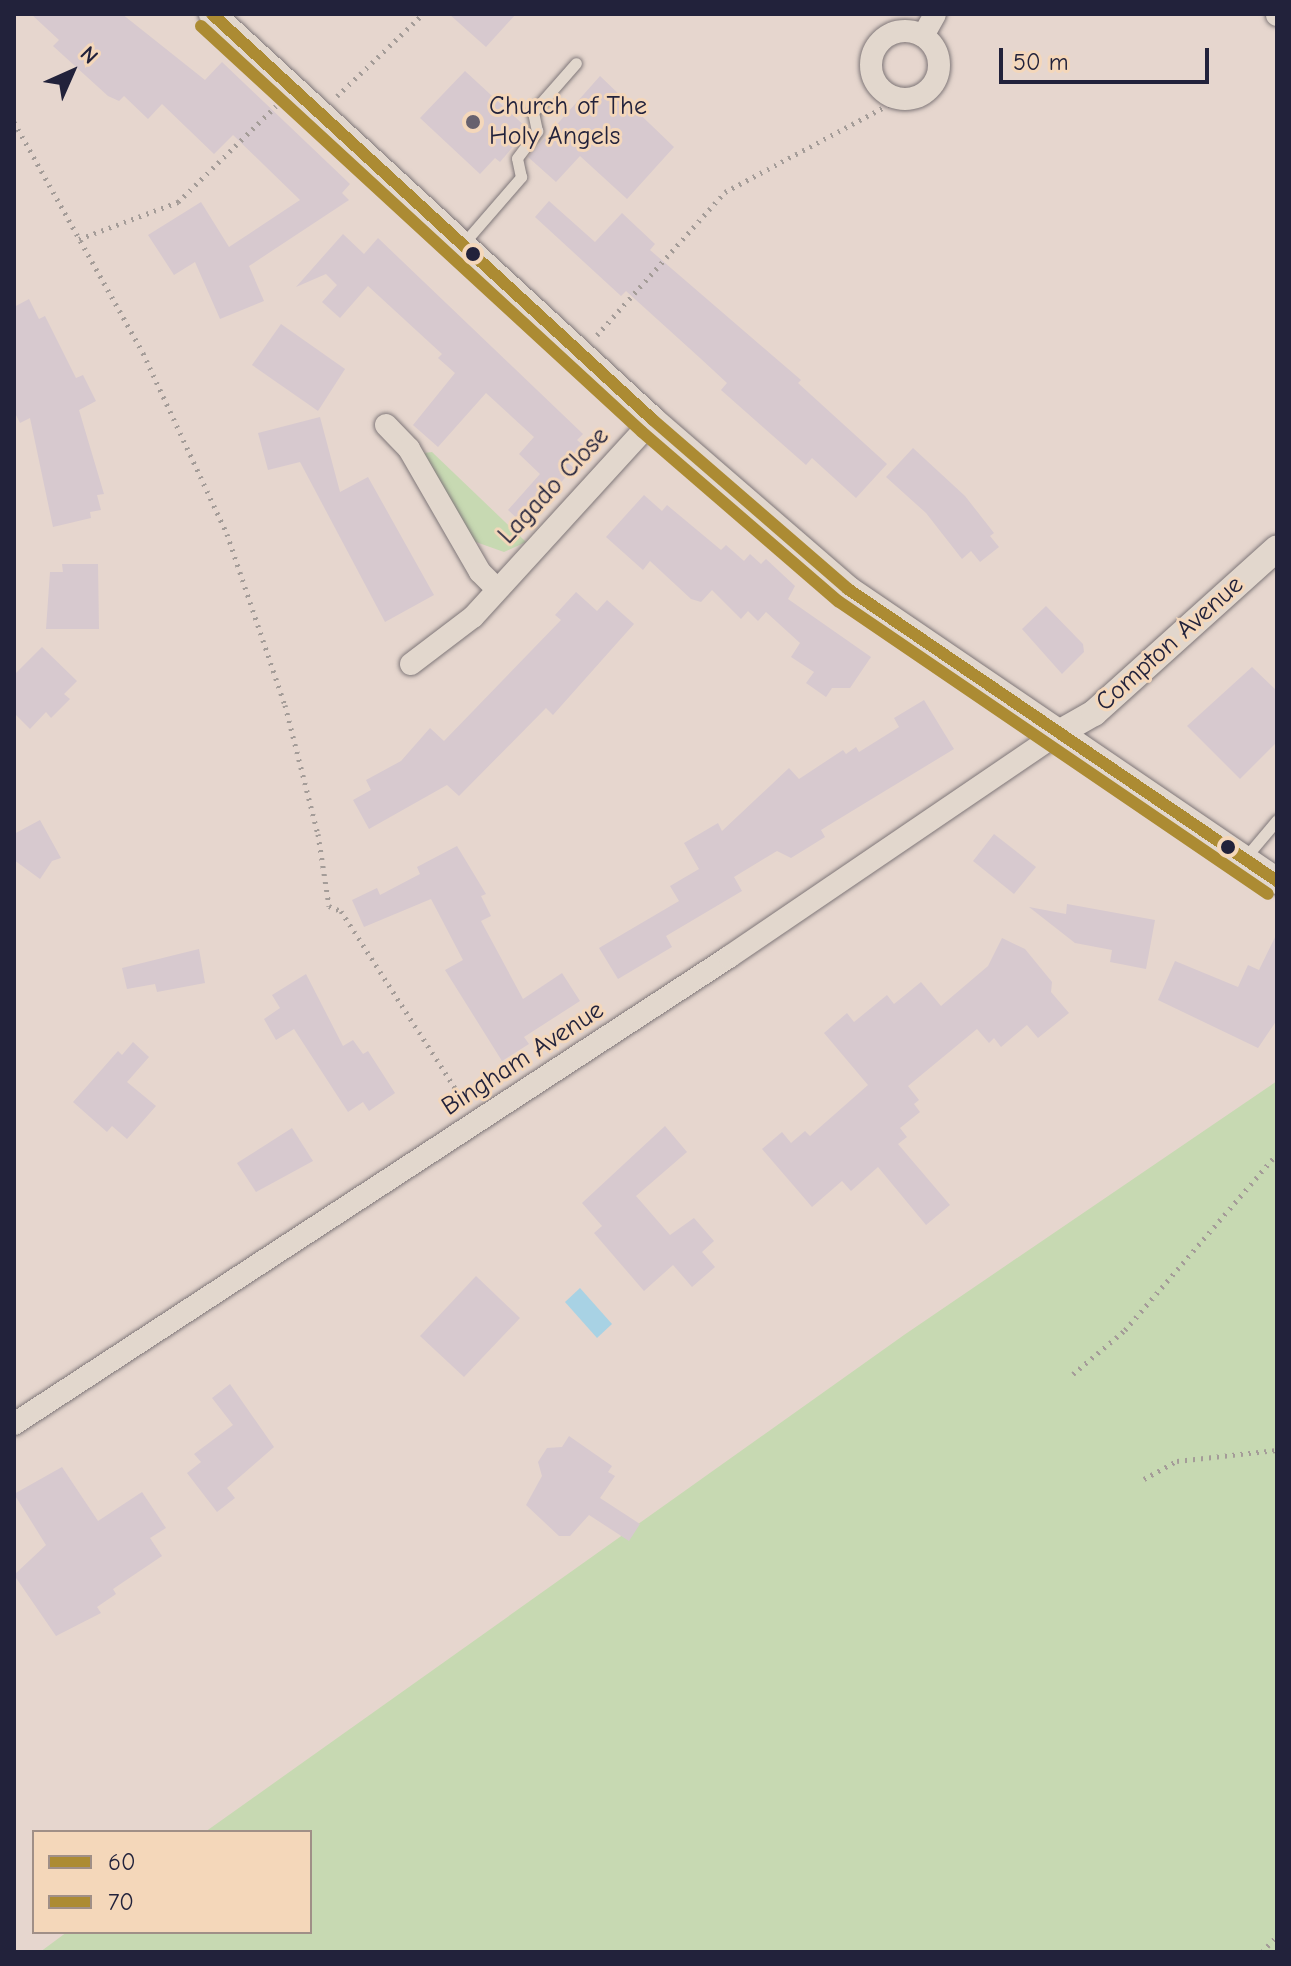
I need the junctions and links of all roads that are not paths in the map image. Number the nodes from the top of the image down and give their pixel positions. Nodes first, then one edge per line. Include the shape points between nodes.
1 (212, 14) edge
2 (935, 14) edge
3 (923, 36) junction
4 (576, 63) dead end
5 (462, 245) junction
6 (653, 420) junction
7 (386, 425) dead end
8 (1277, 548) edge
9 (497, 589) junction
10 (411, 664) dead end
11 (1057, 734) junction
12 (1277, 820) edge
13 (1244, 859) junction
14 (1277, 881) edge
15 (14, 1424) edge

1 - 5 street
2 - 3 street
3 - 3 street via 891,33 871,57 879,88 899,99 922,95 937,77 937,54
4 - 5 lane via 533,112 537,131 517,158 521,177
5 - 6 street
6 - 9 street, Lagado Close
6 - 11 street via 848,589
7 - 9 street, Lagado Close via 409,449 480,572
8 - 11 street, Compton Avenue via 1094,713
9 - 10 street, Lagado Close via 473,617
11 - 13 street
11 - 15 street, Bingham Avenue via 999,778
12 - 13 lane
13 - 14 street

